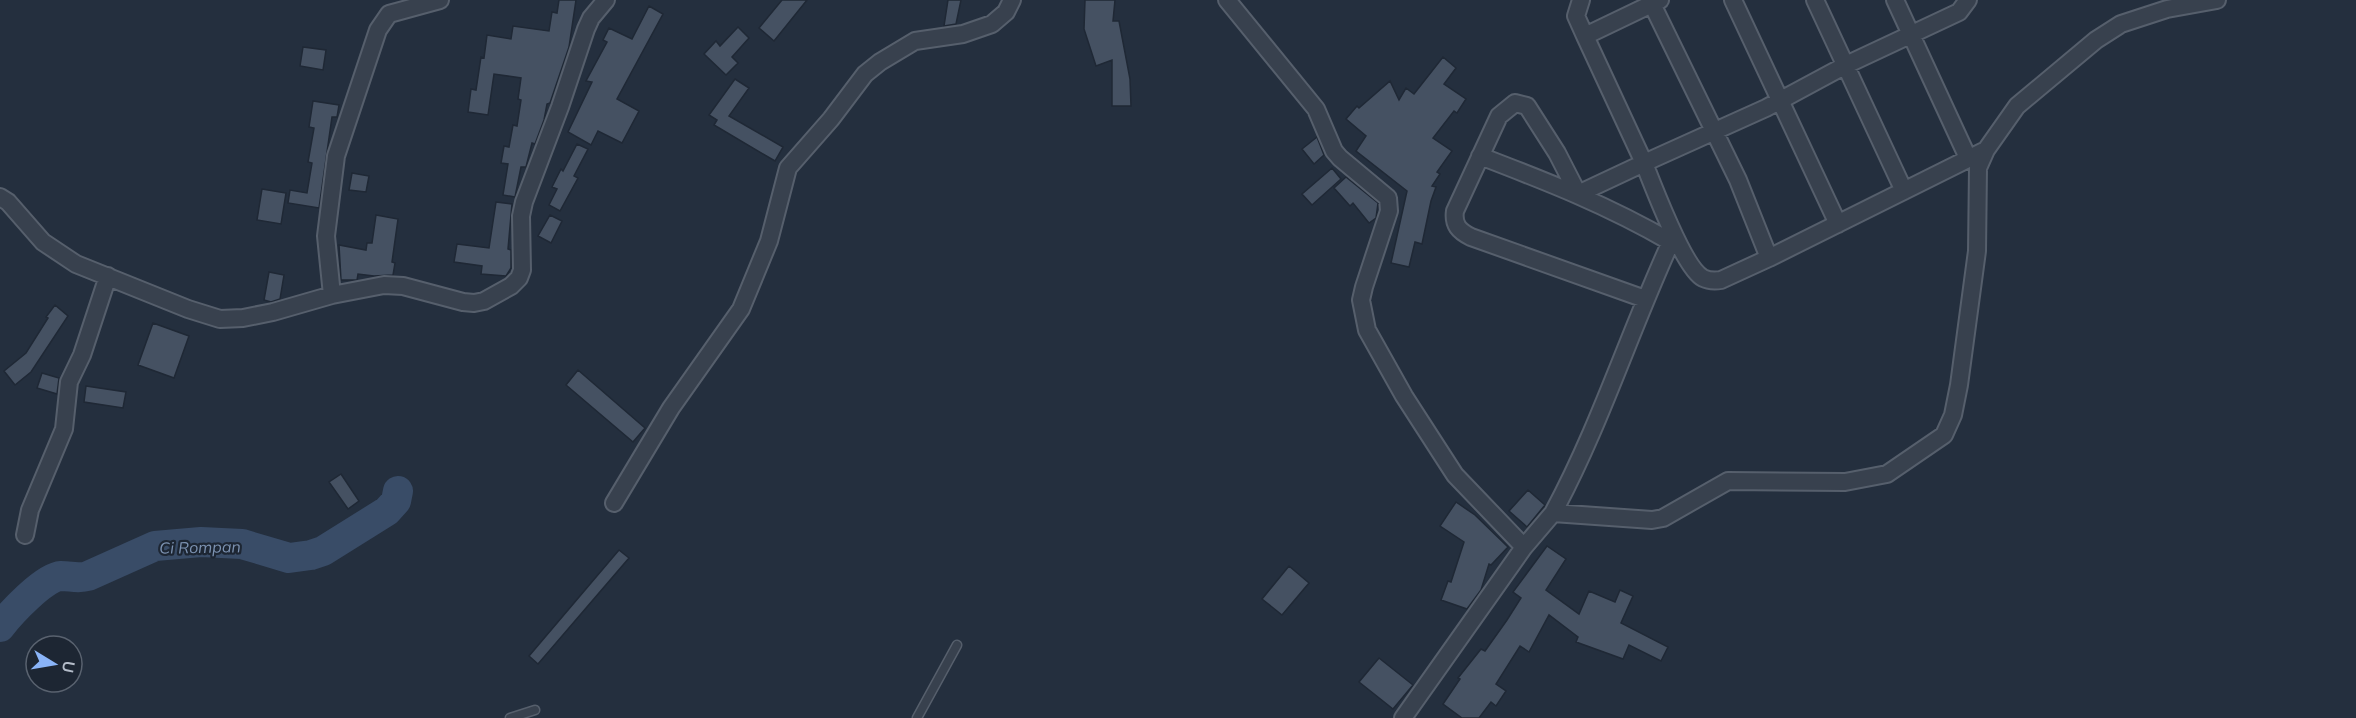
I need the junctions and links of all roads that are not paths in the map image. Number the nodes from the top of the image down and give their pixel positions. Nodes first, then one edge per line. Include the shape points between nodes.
1 (440, 0) edge
2 (606, 0) edge
3 (1012, 0) edge
4 (1227, 0) edge
5 (1581, 0) edge
6 (1733, 0) edge
7 (1815, 0) edge
8 (1896, 0) edge
9 (1968, 0) edge
10 (2217, 0) edge
11 (1656, 2) edge
12 (1912, 34) junction
13 (1585, 36) junction
14 (1846, 65) junction
15 (1779, 99) junction
16 (1714, 130) junction
17 (1986, 150) junction
18 (1480, 156) junction
19 (1968, 158) junction
20 (1644, 163) junction
21 (1904, 191) junction
22 (1578, 194) junction
23 (0, 197) edge
24 (1838, 224) junction
25 (1672, 239) junction
26 (1769, 258) junction
27 (108, 276) junction
28 (332, 295) junction
29 (1645, 300) junction
30 (614, 503) dead end
31 (1552, 513) junction
32 (25, 535) dead end
33 (1524, 546) junction
34 (957, 645) dead end
35 (534, 710) dead end
36 (510, 718) edge
37 (917, 718) edge
38 (1403, 718) edge

1 - 28 street via 396,10 378,30 336,156 326,236
2 - 28 street via 586,29 524,202 519,278 511,286 474,303 392,284
3 - 30 street via 1006,12 992,24 963,34 915,41 880,62 865,74 791,164 769,241 741,309 670,408
4 - 33 street via 1316,109 1334,151 1388,198 1389,211 1364,287 1367,330 1455,475
5 - 13 street via 1576,16
6 - 15 street
7 - 14 street
8 - 12 street
9 - 12 street via 1959,12
10 - 17 street via 2168,9 2121,24 2104,34 2017,106
11 - 13 street
11 - 16 street
12 - 14 street
12 - 19 street
13 - 20 street
14 - 15 street
14 - 21 street
15 - 16 street
15 - 24 street
16 - 20 street
16 - 26 street
17 - 19 street
17 - 31 street via 1978,168 1977,251 1959,385 1944,435 1887,474 1873,477 1845,482 1728,481 1663,518 1652,520
18 - 22 street
18 - 22 street via 1499,117 1521,103 1527,106 1557,153
18 - 29 street via 1455,211 1456,226 1463,233
19 - 21 street
20 - 22 street
20 - 25 street
21 - 24 street
22 - 25 street
23 - 27 street via 56,253
24 - 26 street
25 - 26 street via 1706,280 1721,279
25 - 29 street
27 - 28 street via 220,319 273,312
27 - 32 street via 69,382 64,429 30,510
29 - 31 street via 1586,444
31 - 33 street
33 - 38 street
34 - 37 lane
35 - 36 lane

